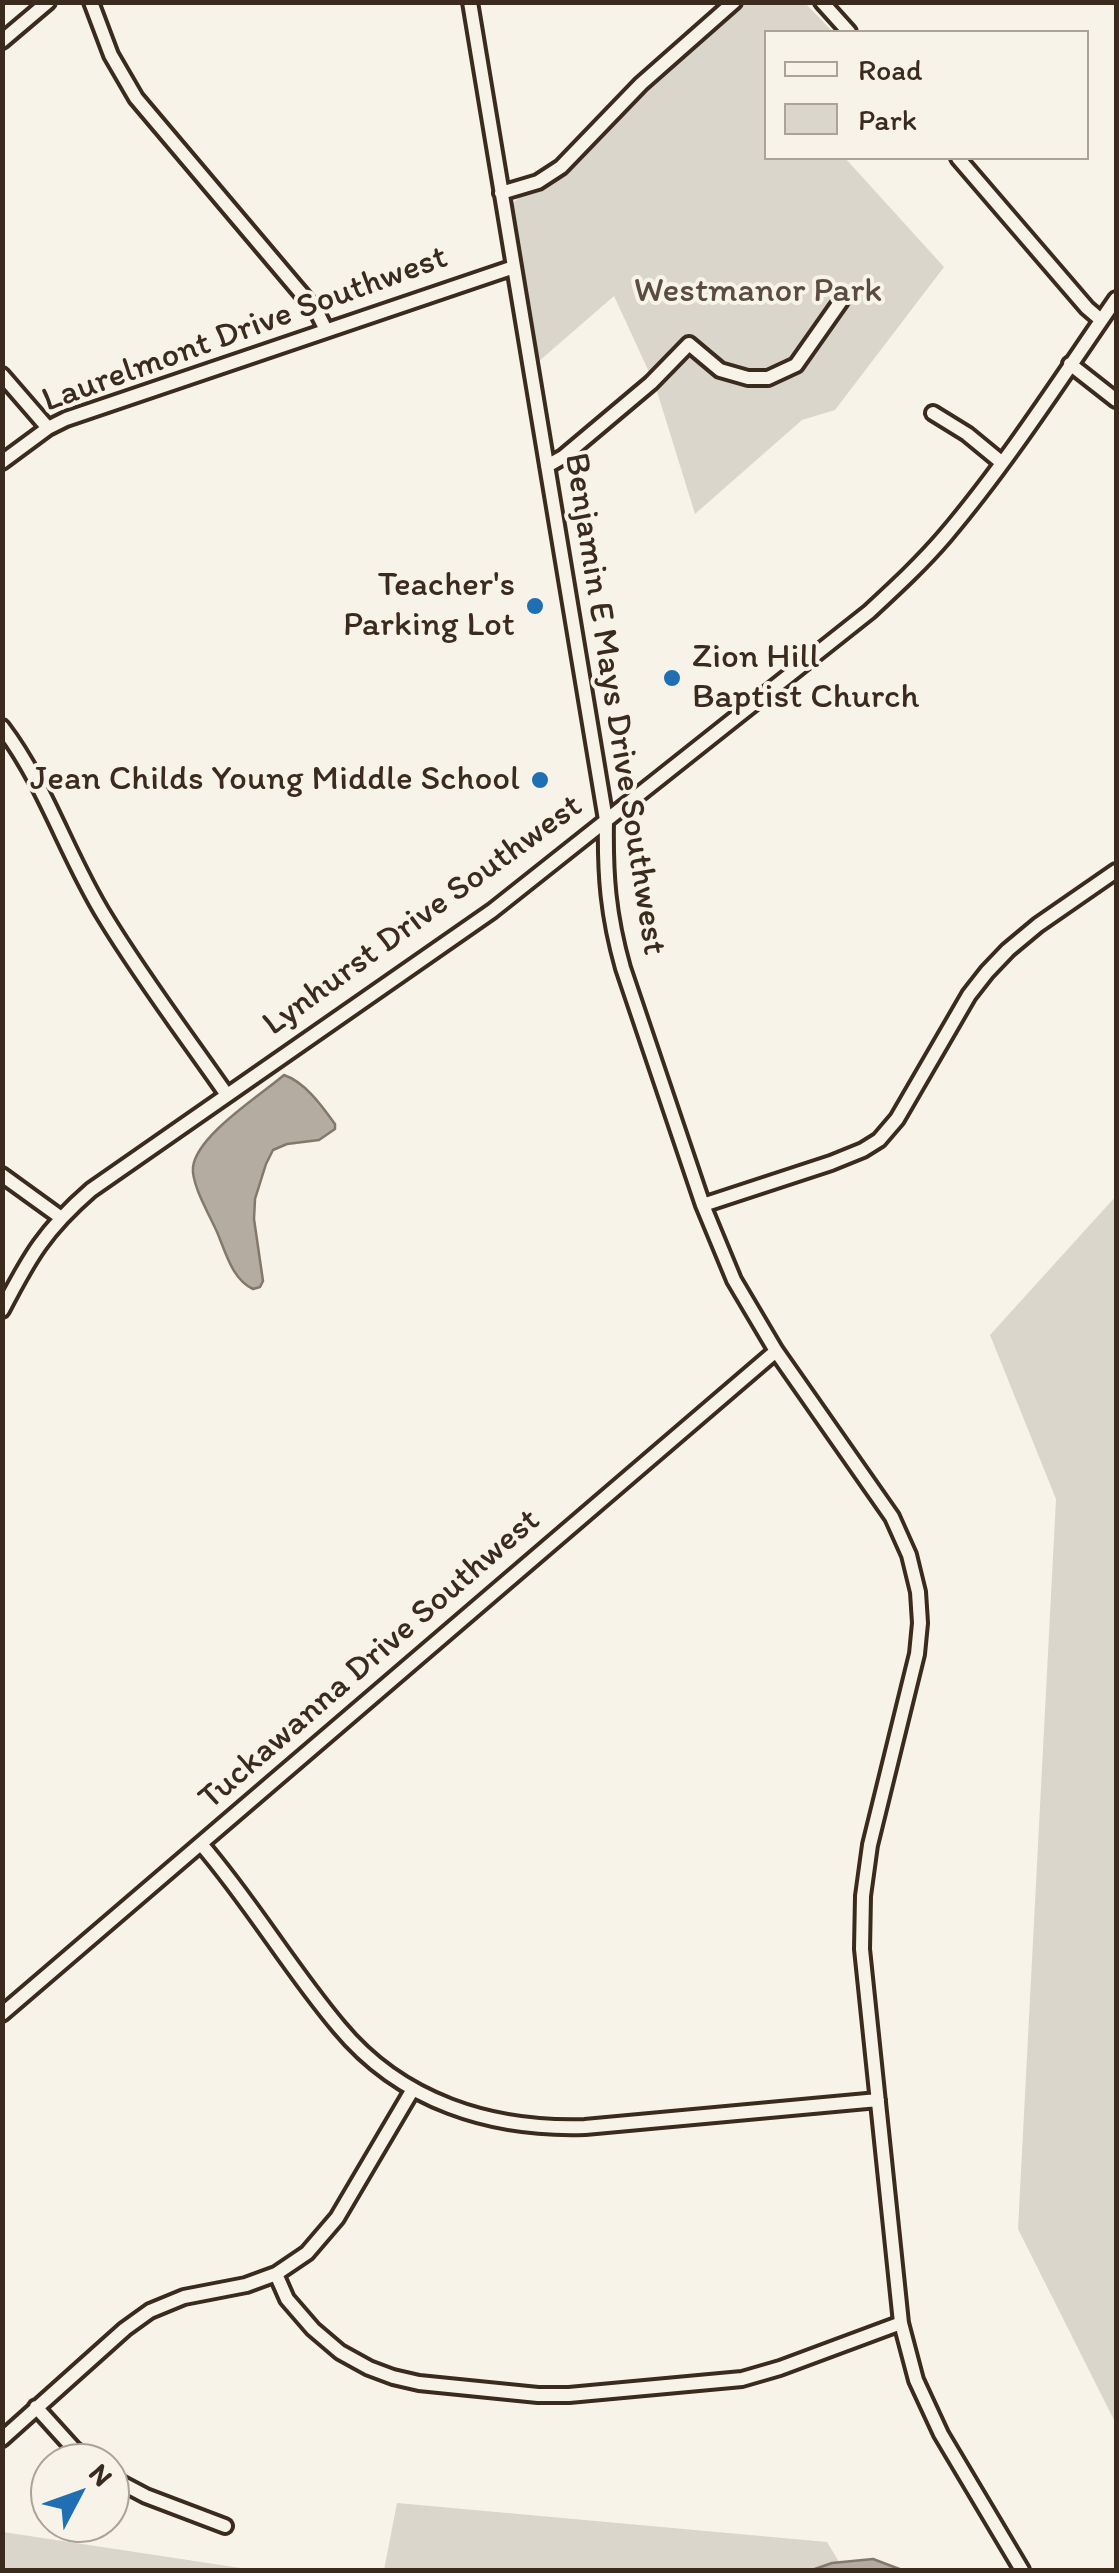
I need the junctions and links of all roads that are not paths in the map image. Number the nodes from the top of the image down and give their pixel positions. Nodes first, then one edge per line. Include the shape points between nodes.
1 (48, 2) edge
2 (91, 2) edge
3 (470, 2) edge
4 (734, 2) edge
5 (822, 2) edge
6 (847, 30) edge
7 (2, 41) edge
8 (960, 160) edge
9 (502, 193) junction
10 (514, 267) junction
11 (1116, 298) edge
12 (841, 302) dead end
13 (1101, 320) junction
14 (326, 330) junction
15 (1070, 364) junction
16 (2, 375) edge
17 (1116, 400) edge
18 (933, 413) dead end
19 (48, 428) junction
20 (2, 462) edge
21 (1001, 462) junction
22 (547, 466) junction
23 (2, 727) edge
24 (606, 820) junction
25 (1116, 871) edge
26 (227, 1096) junction
27 (2, 1175) edge
28 (703, 1205) junction
29 (60, 1217) junction
30 (2, 1310) edge
31 (776, 1351) junction
32 (201, 1844) junction
33 (2, 2014) edge
34 (413, 2089) junction
35 (878, 2100) junction
36 (276, 2274) junction
37 (901, 2323) junction
38 (36, 2407) junction
39 (2, 2439) edge
40 (69, 2443) edge
41 (130, 2488) edge
42 (225, 2526) dead end
43 (1022, 2570) edge

1 - 7 street
2 - 14 street via 136,98 318,312
3 - 9 street, Benjamin E Mays Drive Southwest
4 - 9 street via 561,168
5 - 6 street
8 - 13 street
9 - 10 street, Benjamin E Mays Drive Southwest
10 - 14 street, Laurelmont Drive Southwest
10 - 22 street, Benjamin E Mays Drive Southwest
11 - 13 street, Lynhurst Drive Southwest
12 - 22 street via 796,365 768,378 720,370 690,344
13 - 15 street, Lynhurst Drive Southwest
14 - 19 street, Laurelmont Drive Southwest
15 - 17 street
15 - 21 street, Lynhurst Drive Southwest
16 - 19 street
18 - 21 street
19 - 20 street, Laurelmont Drive Southwest
21 - 24 street, Lynhurst Drive Southwest via 896,588
22 - 24 street, Benjamin E Mays Drive Southwest
23 - 26 street via 105,918
24 - 26 street, Lynhurst Drive Southwest via 492,911
24 - 28 street, Benjamin E Mays Drive Southwest via 612,932
25 - 28 street via 987,972 898,1119 878,1140 832,1163
26 - 29 street, Lynhurst Drive Southwest
27 - 29 street
28 - 31 street, Benjamin E Mays Drive Southwest via 734,1280
29 - 30 street, Lynhurst Drive Southwest
31 - 32 street, Tuckawanna Drive Southwest
31 - 35 street, Benjamin E Mays Drive Southwest via 892,1518 918,1592 917,1654 862,1896
32 - 33 street, Tuckawanna Drive Southwest
32 - 34 street via 340,2029
34 - 35 street via 481,2118 550,2128
34 - 36 street via 338,2218 307,2253
35 - 37 street, Benjamin E Mays Drive Southwest
36 - 37 street via 312,2329 369,2368 419,2383 538,2395 742,2379
36 - 38 street via 150,2311
37 - 43 street, Benjamin E Mays Drive Southwest via 916,2380 941,2434
38 - 39 street
38 - 40 street
41 - 42 street

